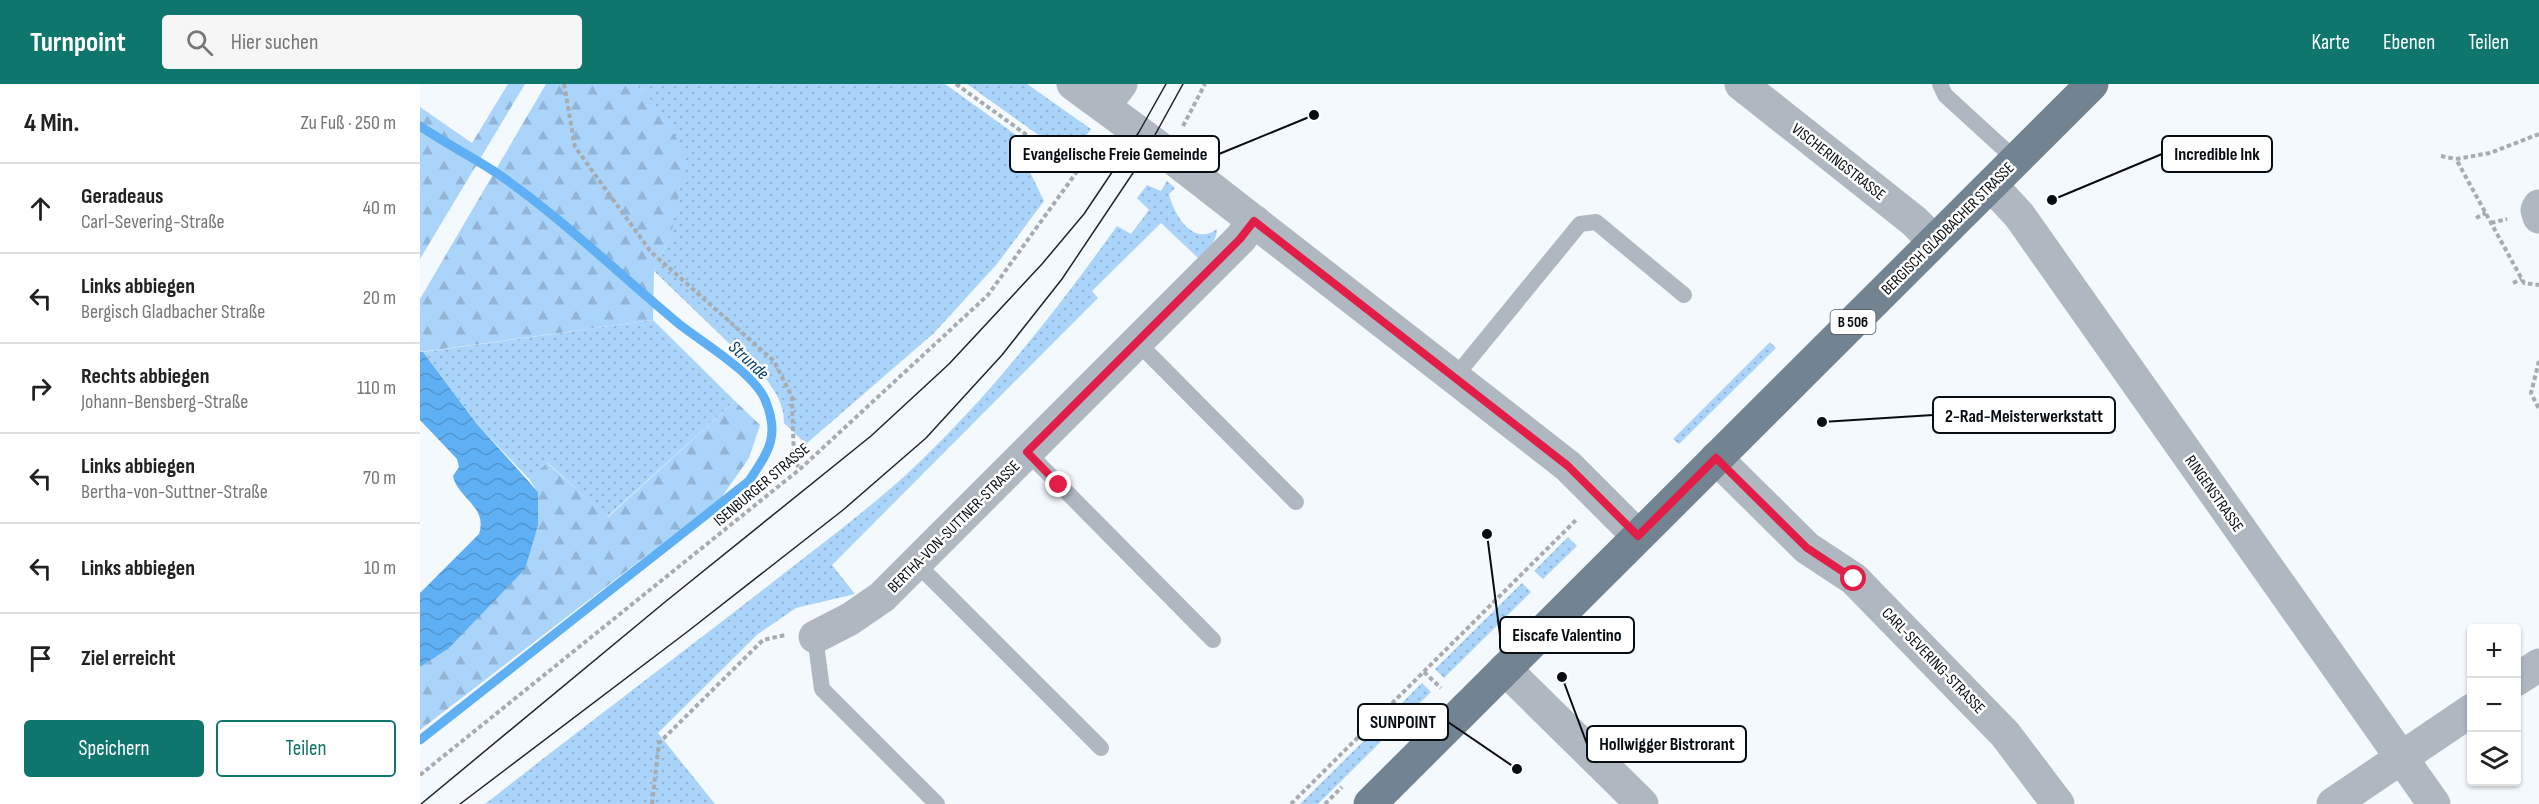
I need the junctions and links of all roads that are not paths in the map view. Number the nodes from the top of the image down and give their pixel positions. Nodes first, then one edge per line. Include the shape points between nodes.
1 (1073, 84) edge
2 (1741, 84) edge
3 (1940, 84) edge
4 (2092, 84) edge
5 (1113, 95) edge
6 (2016, 160) junction
7 (1991, 185) junction
8 (2539, 206) edge
9 (2539, 217) edge
10 (1254, 221) junction
11 (1934, 241) junction
12 (1684, 295) dead end
13 (1137, 342) junction
14 (1454, 378) junction
15 (1027, 452) junction
16 (1716, 458) junction
17 (1296, 502) dead end
18 (1638, 536) junction
19 (916, 563) junction
20 (815, 637) joint
21 (1213, 640) dead end
22 (2539, 665) edge
23 (1505, 669) junction
24 (2520, 678) edge
25 (2467, 713) edge
26 (1101, 748) dead end
27 (2400, 757) junction
28 (937, 804) edge
29 (1370, 804) edge
30 (1642, 804) edge
31 (2058, 804) edge
32 (2332, 804) edge
33 (2434, 804) edge

1 - 5 street
2 - 11 street, VISCHERINGSTRASSE
3 - 6 lane via 1945,95
4 - 6 main road, BERGISCH GLADBACHER STRASSE / B 506
5 - 10 street
6 - 7 main road, BERGISCH GLADBACHER STRASSE / B 506
7 - 11 main road, BERGISCH GLADBACHER STRASSE / B 506
7 - 27 street, RINGENSTRASSE via 2019,215
8 - 9 street
10 - 13 street, BERTHA-VON-SUTTNER-STRASSE
10 - 14 street
11 - 16 main road, BERGISCH GLADBACHER STRASSE / B 506
12 - 14 lane via 1596,222 1580,224
13 - 15 street, BERTHA-VON-SUTTNER-STRASSE
13 - 17 lane
14 - 18 street via 1568,466
15 - 19 street, BERTHA-VON-SUTTNER-STRASSE
15 - 21 lane
16 - 18 main road, BERGISCH GLADBACHER STRASSE / B 506
16 - 31 street, CARL-SEVERING-STRASSE via 1807,548 1854,579 2005,734
18 - 23 main road, BERGISCH GLADBACHER STRASSE / B 506
19 - 20 street, BERTHA-VON-SUTTNER-STRASSE via 882,597
19 - 26 lane
20 - 28 lane via 822,689
22 - 24 street
23 - 29 main road, BERGISCH GLADBACHER STRASSE / B 506
23 - 30 street
25 - 27 street
27 - 32 street
27 - 33 street, RINGENSTRASSE

